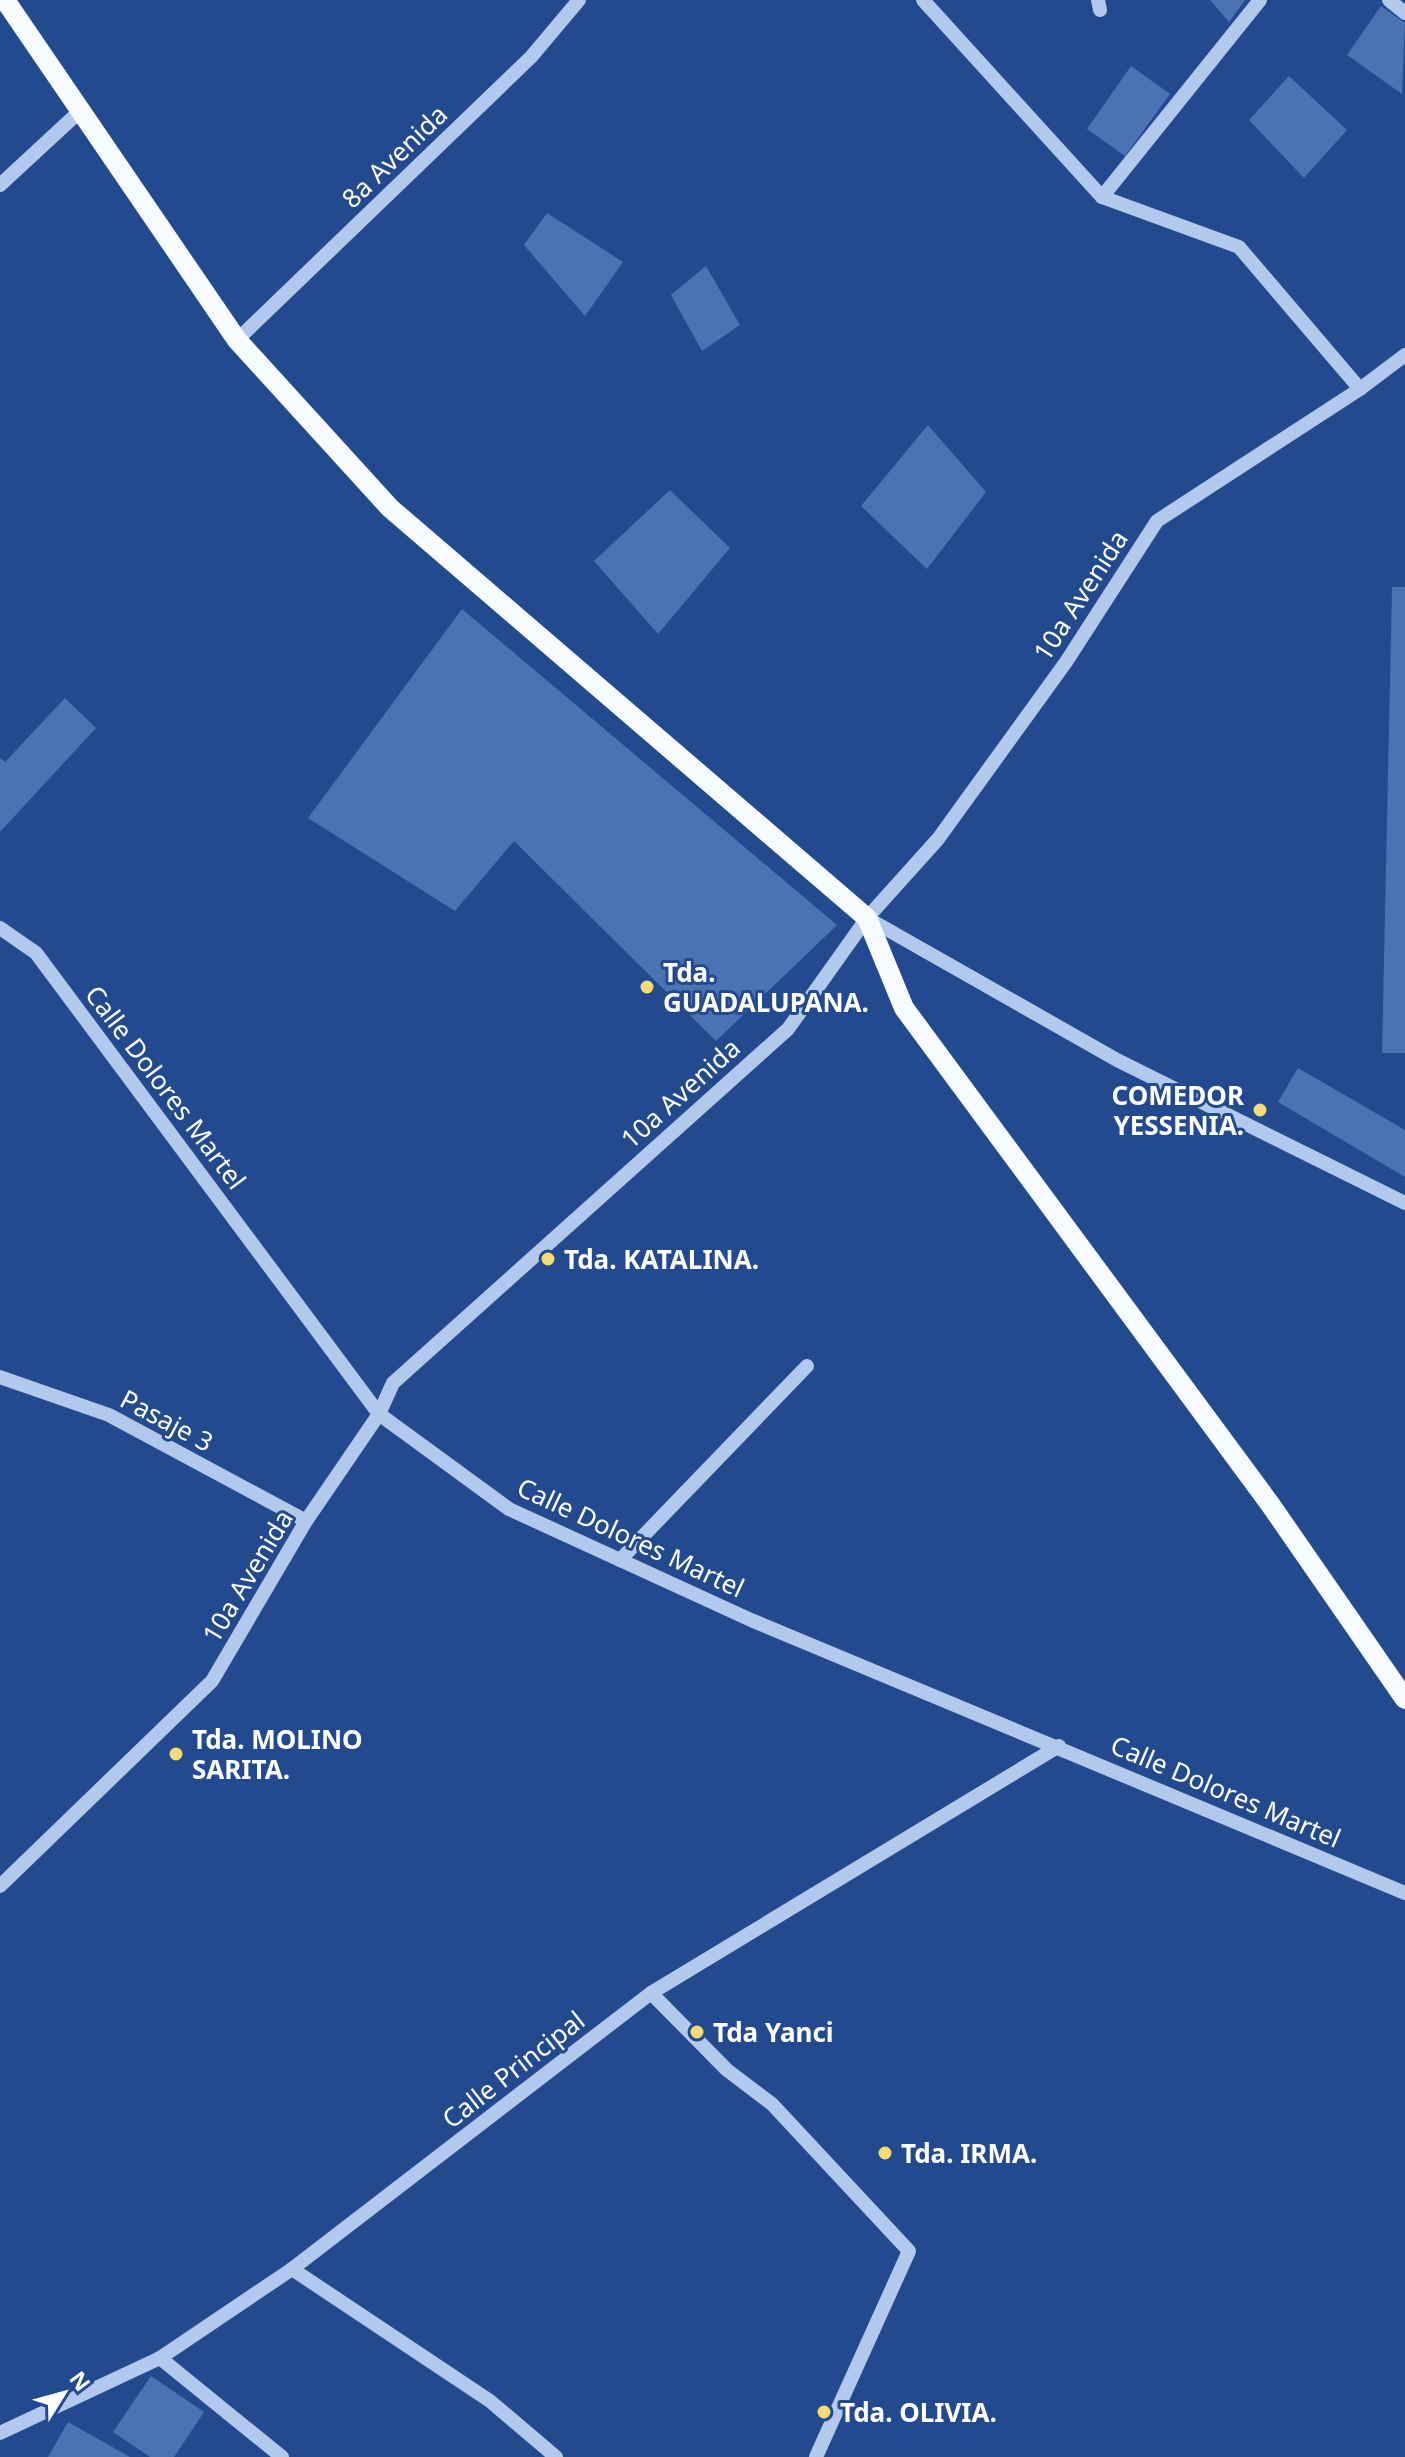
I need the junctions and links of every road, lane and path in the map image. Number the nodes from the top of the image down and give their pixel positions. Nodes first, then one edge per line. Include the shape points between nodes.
1 (5, 0) edge
2 (579, 0) edge
3 (923, 0) edge
4 (1260, 0) edge
5 (1389, 0) edge
6 (1405, 13) edge
7 (80, 111) junction
8 (0, 185) edge
9 (1102, 197) junction
10 (237, 340) junction
11 (1405, 355) edge
12 (1360, 389) junction
13 (867, 918) junction
14 (0, 928) edge
15 (1405, 1203) edge
16 (807, 1366) dead end
17 (0, 1377) edge
18 (379, 1414) junction
19 (306, 1521) junction
20 (620, 1560) junction
21 (1405, 1699) edge
22 (1059, 1746) junction
23 (0, 1886) edge
24 (1405, 1893) edge
25 (651, 1993) junction
26 (292, 2269) junction
27 (160, 2358) junction
28 (0, 2433) edge
29 (282, 2457) edge
30 (556, 2457) edge
31 (816, 2457) edge

1 - 7 main road
2 - 10 street, 8a Avenida via 531,57
3 - 9 street
4 - 9 street
5 - 6 street
7 - 8 street
7 - 10 main road
9 - 12 street via 1239,247
10 - 13 main road via 390,508
11 - 12 street, 10a Avenida
12 - 13 street, 10a Avenida via 1157,521 1066,662 948,827
13 - 15 street via 1117,1060
13 - 18 street, 10a Avenida via 788,1029 393,1383
13 - 21 main road via 904,1008 1270,1504
14 - 18 street, Calle Dolores Martel via 36,953
16 - 20 street
17 - 19 street, Pasaje 3 via 109,1415
18 - 19 street, 10a Avenida
18 - 20 street, Calle Dolores Martel via 509,1509
19 - 23 street, 10a Avenida via 212,1681
20 - 22 street, Calle Dolores Martel via 751,1620
22 - 24 street, Calle Dolores Martel
22 - 25 street, Calle Principal
25 - 26 street, Calle Principal
25 - 31 street via 727,2070 772,2104 909,2251
26 - 27 street, Calle Principal
26 - 30 street via 490,2401
27 - 28 street, Calle Principal
27 - 29 street

